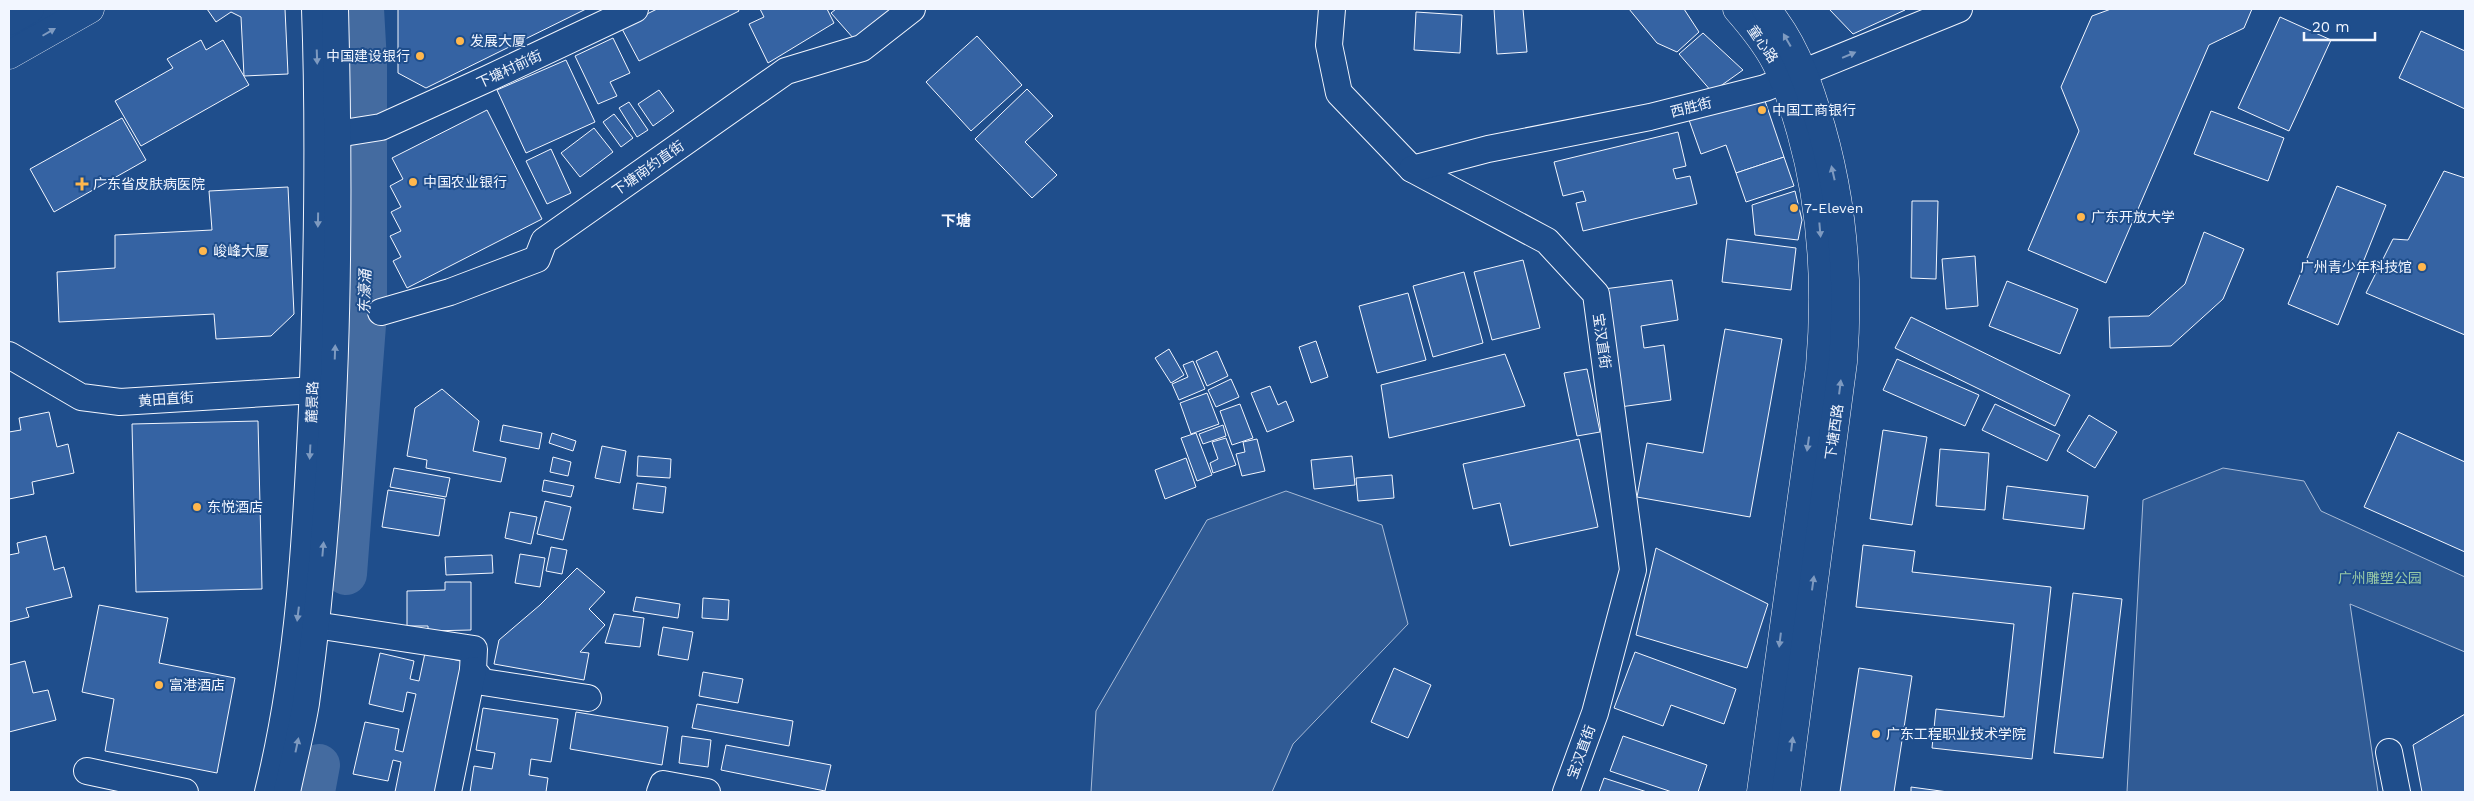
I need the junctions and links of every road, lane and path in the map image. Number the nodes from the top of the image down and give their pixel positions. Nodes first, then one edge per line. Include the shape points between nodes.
1 (30, 9) edge
2 (51, 9) edge
3 (90, 9) edge
4 (316, 9) edge
5 (334, 9) edge
6 (635, 9) edge
7 (912, 9) edge
8 (1332, 9) edge
9 (1737, 9) edge
10 (1766, 9) edge
11 (1959, 9) edge
12 (9, 20) edge
13 (9, 33) edge
14 (9, 55) edge
15 (1795, 77) junction
16 (337, 134) junction
17 (1412, 169) junction
18 (381, 312) dead end
19 (9, 356) edge
20 (323, 390) junction
21 (315, 625) junction
22 (474, 670) junction
23 (588, 698) dead end
24 (2389, 752) dead end
25 (87, 771) dead end
26 (184, 792) edge
27 (268, 792) edge
28 (287, 792) edge
29 (448, 792) edge
30 (660, 792) edge
31 (707, 792) edge
32 (1566, 792) edge
33 (1760, 792) edge
34 (1786, 792) edge
35 (2397, 792) edge

1 - 12 highway
2 - 13 street
14 -> 3 highway
4 -> 20 street, 麓景路
5 - 16 street, 麓景路
6 - 16 street, 下塘村前街 via 381,126
7 - 18 street, 下塘南约直街 via 862,48 786,71 544,241 536,259 450,292
8 - 17 street, 宝汉直街 via 1329,45 1339,94
9 - 15 highway, 童心路
15 -> 10 highway, 童心路 via 1786,36
15 -> 11 street, 西胜街
15 - 17 street, 西胜街 via 1650,118 1488,148
15 -> 33 highway, 下塘西路 via 1816,196 1824,299 1820,367
34 -> 15 highway, 下塘西路 via 1846,324 1844,244 1825,138
20 -> 16 street, 麓景路
17 - 32 street, 宝汉直街 via 1546,241 1596,294 1633,570 1595,713
19 - 20 street, 黄田直街 via 81,397 120,402
21 -> 20 street, 麓景路 via 326,512
20 -> 27 street, 麓景路 via 286,700
21 - 22 street via 474,649
28 -> 21 street, 麓景路 via 305,705
22 - 23 street via 482,682
22 - 29 street
24 - 35 street
25 - 26 street
30 - 31 street via 663,784

